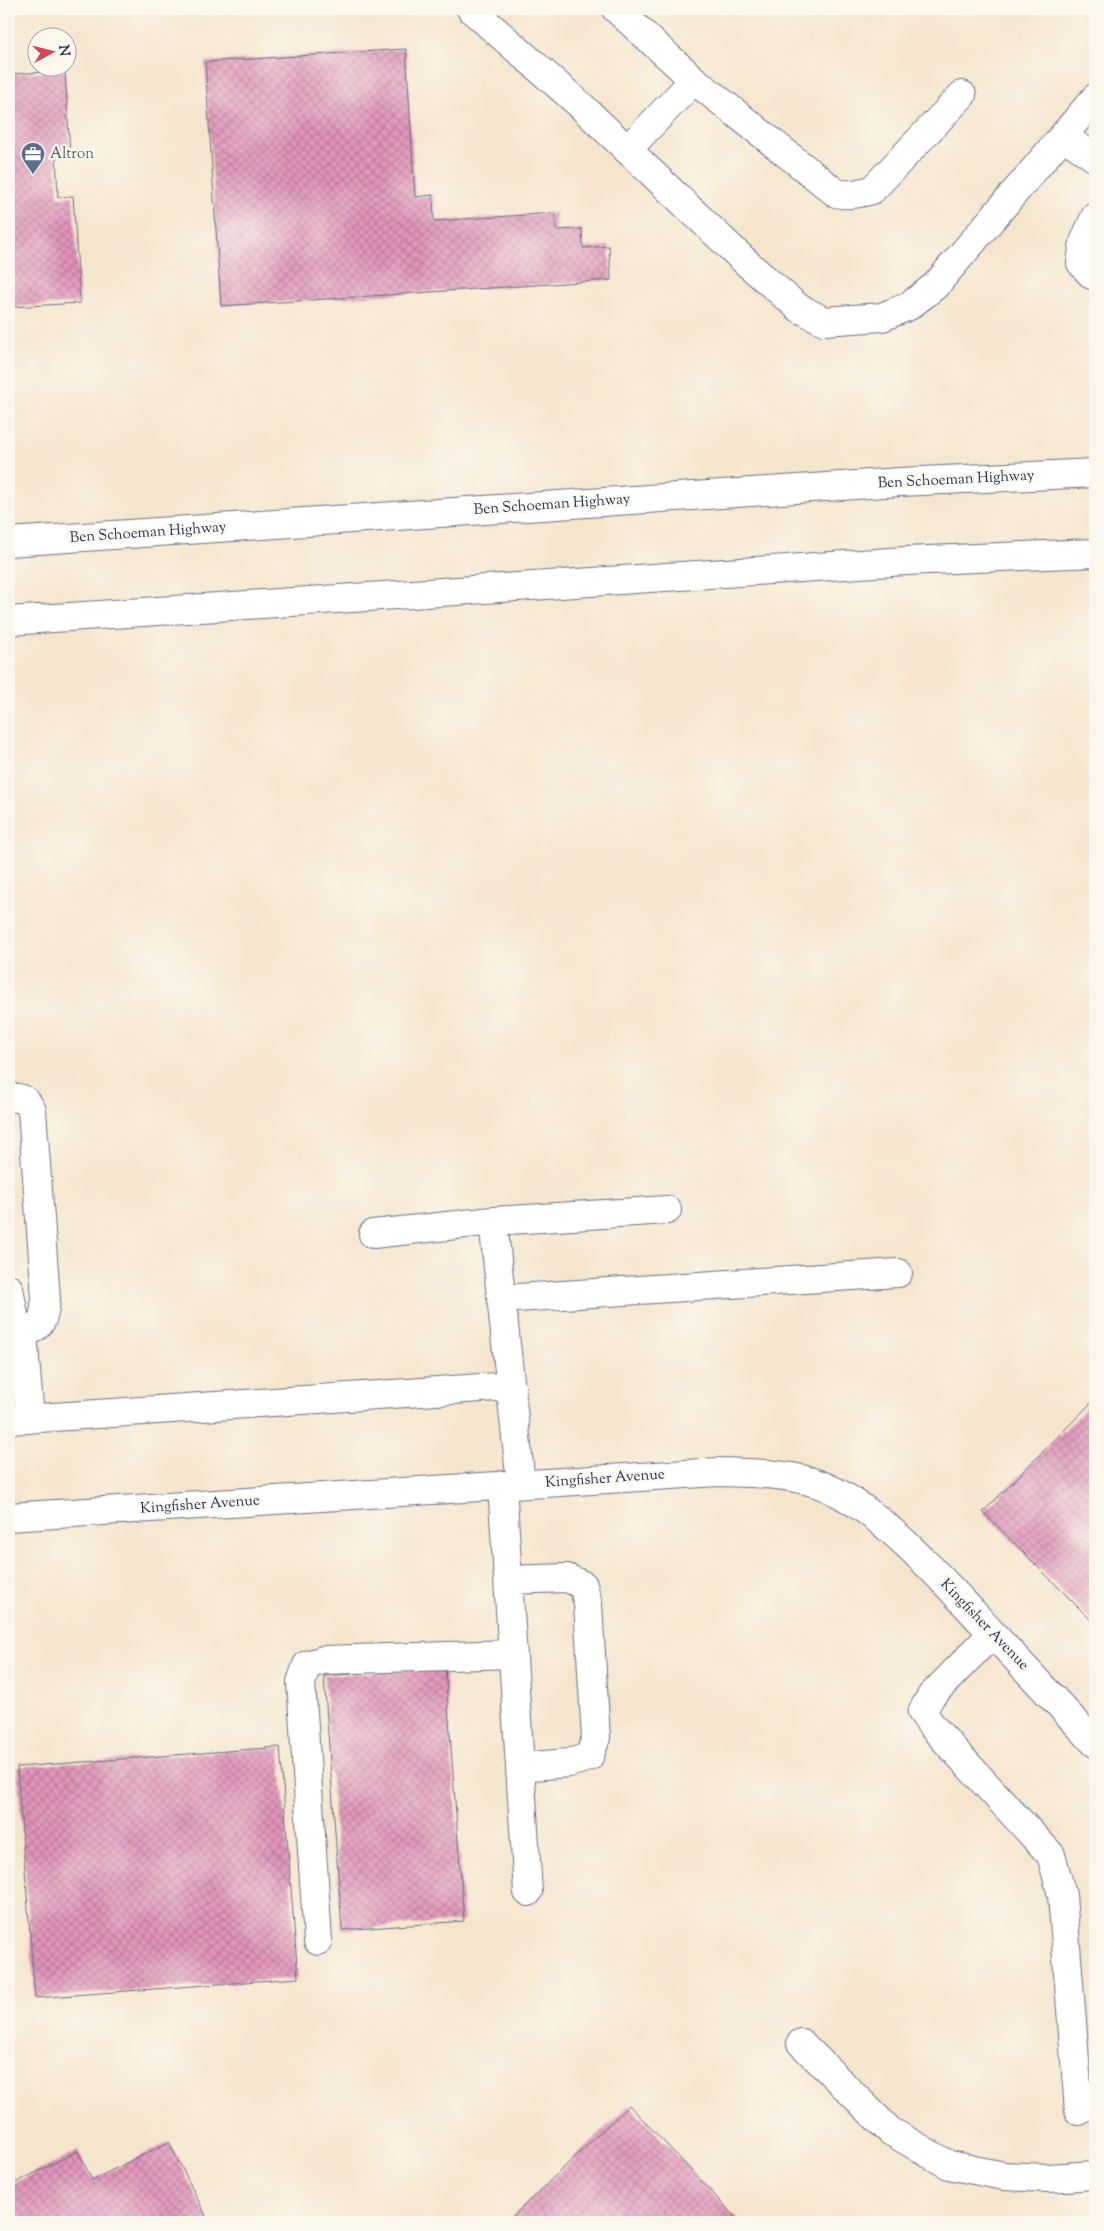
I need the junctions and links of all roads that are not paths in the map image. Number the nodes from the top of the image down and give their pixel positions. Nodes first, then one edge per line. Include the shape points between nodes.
1 (471, 9) edge
2 (616, 9) edge
3 (694, 80) junction
4 (962, 96) dead end
5 (1095, 98) edge
6 (1063, 136) junction
7 (627, 150) junction
8 (1095, 158) edge
9 (1095, 217) edge
10 (1095, 276) edge
11 (1095, 473) edge
12 (9, 542) edge
13 (1095, 553) edge
14 (9, 621) edge
15 (9, 1098) edge
16 (667, 1210) dead end
17 (493, 1222) junction
18 (373, 1234) dead end
19 (898, 1273) dead end
20 (9, 1289) edge
21 (502, 1299) junction
22 (23, 1334) junction
23 (511, 1386) junction
24 (19, 1419) edge
25 (512, 1485) junction
26 (9, 1517) edge
27 (508, 1580) junction
28 (992, 1634) junction
29 (513, 1654) junction
30 (1095, 1743) edge
31 (520, 1768) junction
32 (528, 1892) dead end
33 (318, 1941) dead end
34 (801, 2044) dead end
35 (1079, 2111) dead end
36 (1095, 2175) edge

1 - 7 main road
2 - 3 main road
3 - 4 main road via 836,193 846,195 872,190
3 - 7 main road
5 - 6 main road
6 - 7 main road via 928,291 909,306 882,317 824,322 799,308 749,265
6 - 8 main road
9 - 10 main road via 1084,242 1081,263
11 - 12 main road, Ben Schoeman Highway via 890,482
13 - 14 main road via 905,561
15 - 22 main road via 28,1101 32,1111 46,1298 44,1315 37,1328
16 - 17 main road
17 - 18 main road
17 - 21 main road
19 - 21 main road
20 - 22 main road via 15,1320
21 - 23 main road
22 - 24 main road
23 - 24 main road
23 - 25 main road
25 - 26 main road, Kingfisher Avenue
25 - 27 main road
25 - 28 main road, Kingfisher Avenue via 718,1472 767,1474 810,1481 853,1500 892,1531
27 - 29 main road
27 - 31 main road via 567,1578 583,1586 588,1604 596,1738 589,1757 569,1764
28 - 30 main road, Kingfisher Avenue
28 - 35 main road via 931,1696 922,1712 1050,1854 1062,1895
29 - 31 main road
29 - 33 main road via 323,1660 307,1665 301,1682
31 - 32 main road
34 - 36 main road via 890,2131 949,2165 1004,2176

